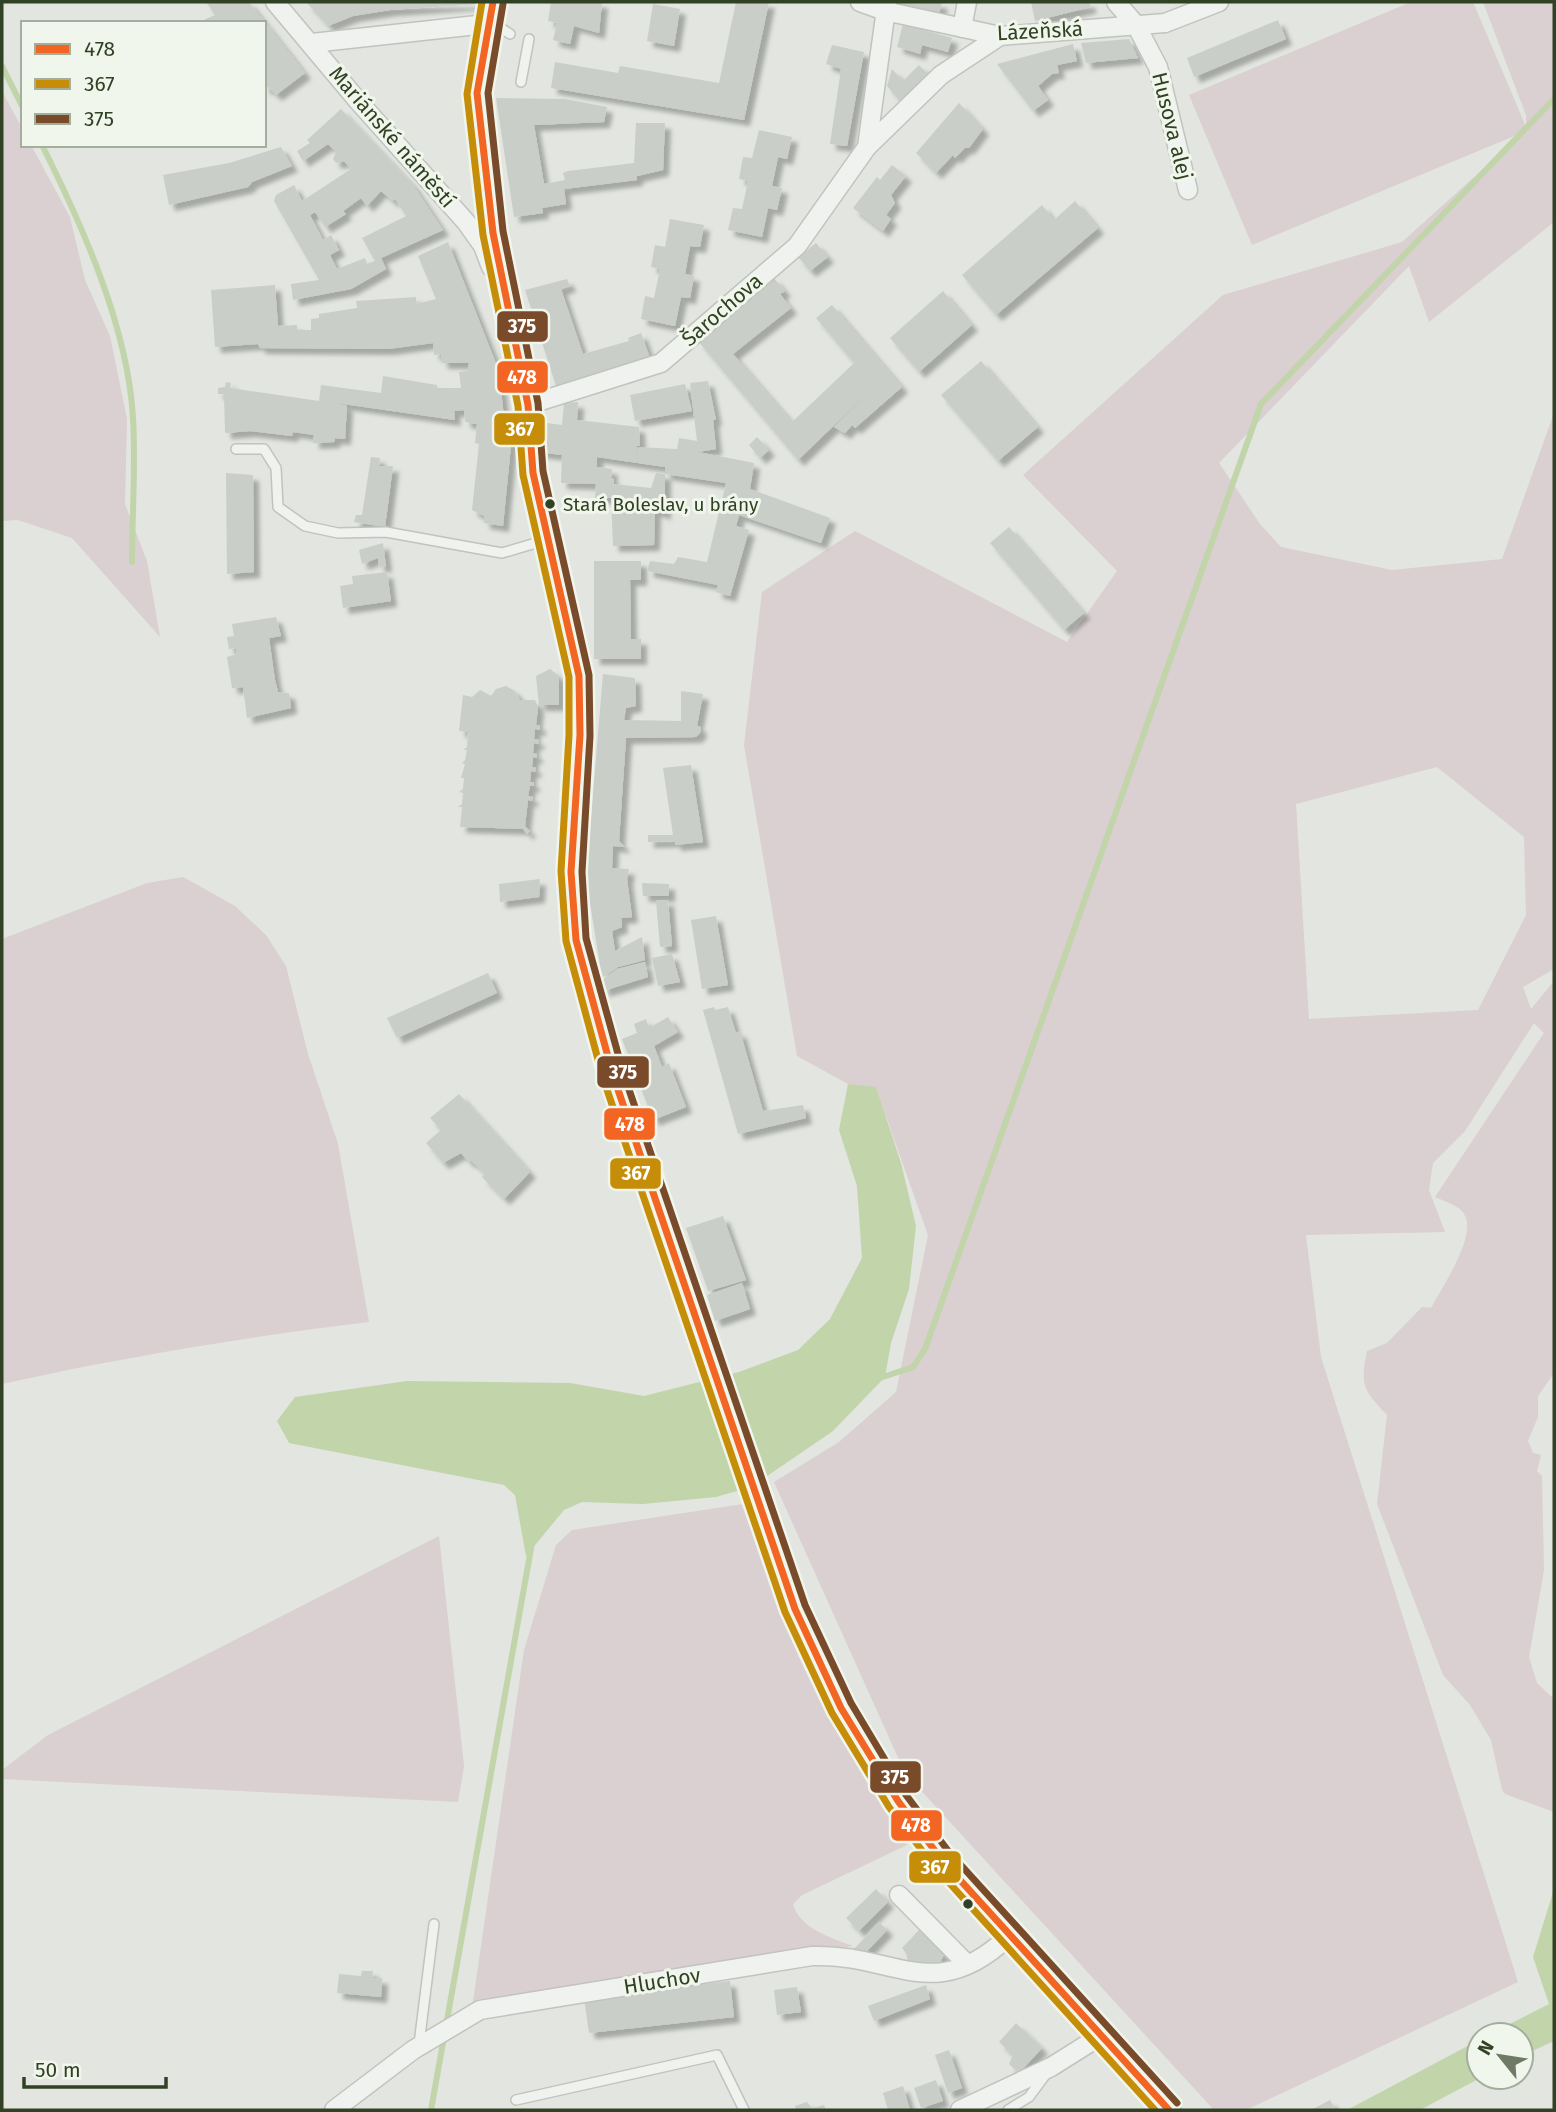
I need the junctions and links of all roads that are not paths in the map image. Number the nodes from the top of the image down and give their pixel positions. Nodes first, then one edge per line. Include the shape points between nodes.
1 (275, 2) edge
2 (860, 2) edge
3 (967, 2) edge
4 (1116, 2) edge
5 (1219, 2) edge
6 (886, 6) edge
7 (498, 13) edge
8 (1136, 25) junction
9 (962, 28) junction
10 (1000, 36) junction
11 (528, 39) dead end
12 (312, 43) junction
13 (521, 82) dead end
14 (867, 147) junction
15 (1188, 190) dead end
16 (509, 316) junction
17 (528, 405) junction
18 (236, 449) dead end
19 (548, 539) junction
20 (899, 1895) dead end
21 (434, 1924) dead end
22 (1009, 1936) junction
23 (967, 1964) junction
24 (1102, 2035) junction
25 (419, 2046) junction
26 (1051, 2067) junction
27 (516, 2100) dead end
28 (334, 2110) edge
29 (744, 2110) edge
30 (960, 2110) edge
31 (1008, 2110) edge
32 (1169, 2110) edge

1 - 12 street
2 - 6 street, Lázeňská
3 - 9 street
4 - 8 street, Husova alej
5 - 8 street, Lázeňská via 1165,23
6 - 9 street, Lázeňská
6 - 14 street, Šarochova
7 - 12 street, Mariánské náměstí
7 - 16 main road, Mariánské náměstí via 477,93 493,233
8 - 10 street, Lázeňská
8 - 15 street, Husova alej via 1158,67
9 - 10 street, Lázeňská
10 - 14 street, Šarochova via 941,75
11 - 13 lane
12 - 16 street, Mariánské náměstí via 483,246
14 - 17 street, Šarochova via 797,246 661,363
16 - 17 main road
17 - 19 main road via 533,473
18 - 19 lane via 264,449 275,468 278,507 305,526 338,533 387,532 502,552
19 - 22 main road via 579,676 571,872 576,940 613,1075 772,1545 832,1690 873,1763 940,1858
20 - 23 street
21 - 25 lane
22 - 23 street, Hluchov via 991,1953
22 - 24 main road
23 - 25 street, Hluchov via 943,1974 914,1974 852,1958 812,1956 480,2010
24 - 26 street
24 - 32 main road
25 - 28 street, Hluchov
26 - 30 street
26 - 31 lane via 1029,2097
27 - 29 lane via 717,2055

